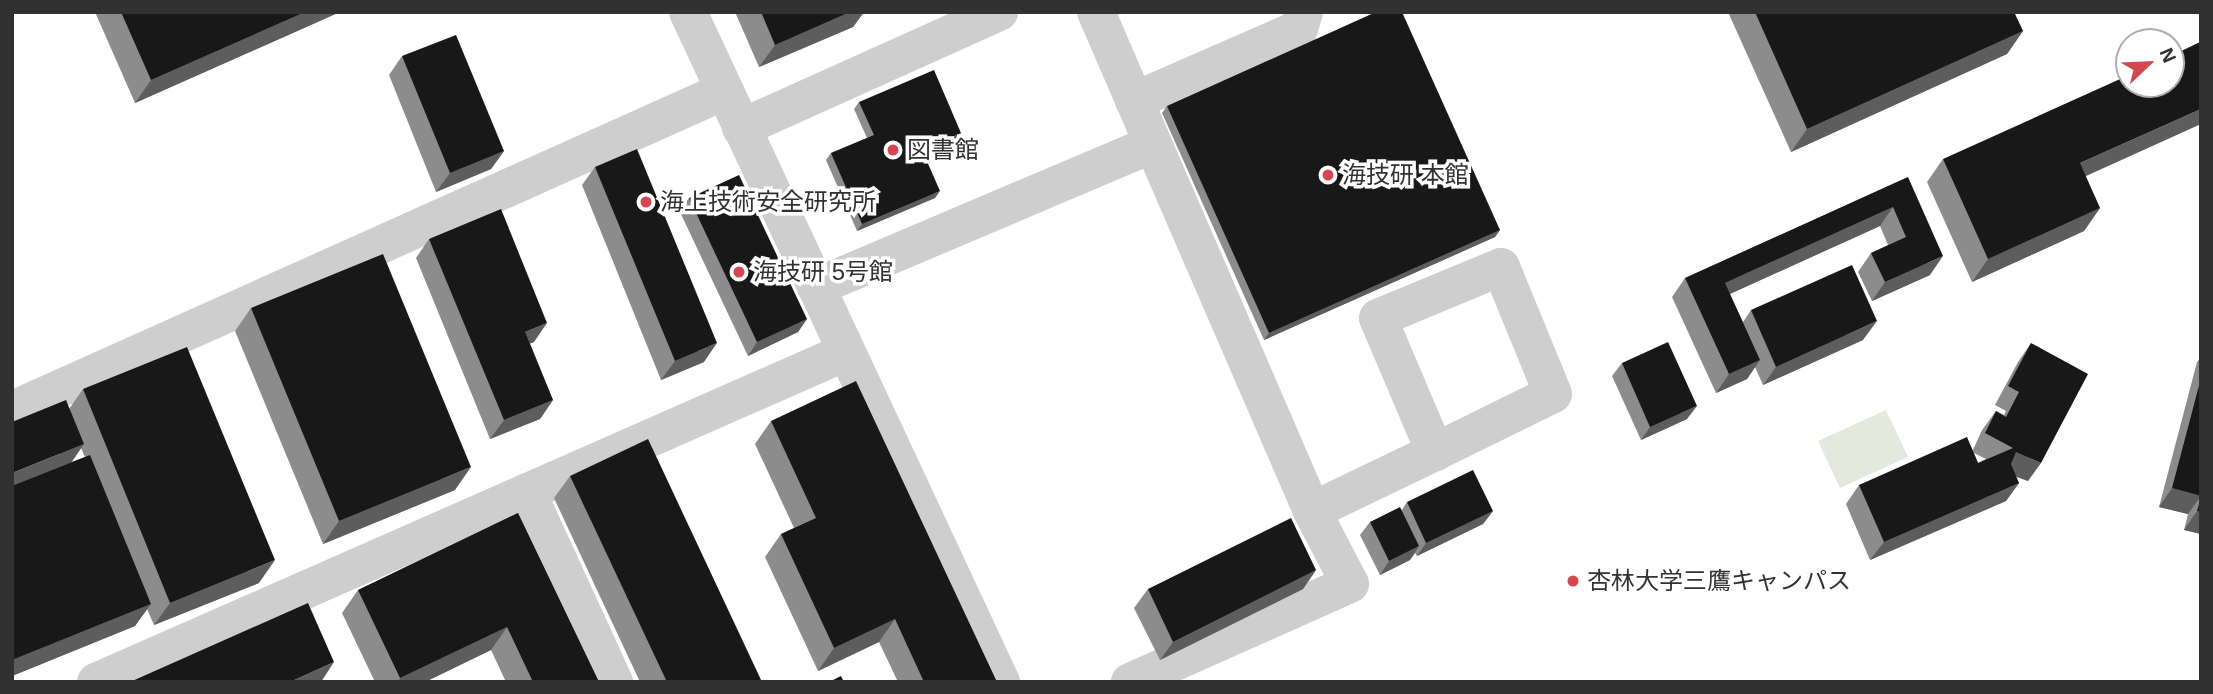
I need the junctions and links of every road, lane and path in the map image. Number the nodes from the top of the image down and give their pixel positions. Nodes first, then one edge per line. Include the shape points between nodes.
1 (688, 12) edge
2 (999, 12) edge
3 (1096, 12) edge
4 (1304, 12) edge
5 (724, 91) junction
6 (1135, 101) junction
7 (741, 128) junction
8 (1153, 144) junction
9 (816, 287) junction
10 (846, 352) junction
11 (12, 410) edge
12 (1435, 452) junction
13 (527, 492) junction
14 (1312, 512) junction
15 (96, 682) edge
16 (614, 682) edge
17 (1001, 682) edge
18 (1130, 682) edge

1 - 5 lane
2 - 7 lane
3 - 6 lane
4 - 6 lane via 1300,29
5 - 7 lane
5 - 11 lane
6 - 8 lane
7 - 9 lane
8 - 9 lane
8 - 14 lane
9 - 10 lane
10 - 13 lane
10 - 17 lane
12 - 12 lane via 1553,394 1502,267 1378,318
12 - 14 lane
13 - 15 lane
13 - 16 lane
14 - 18 lane via 1350,584

